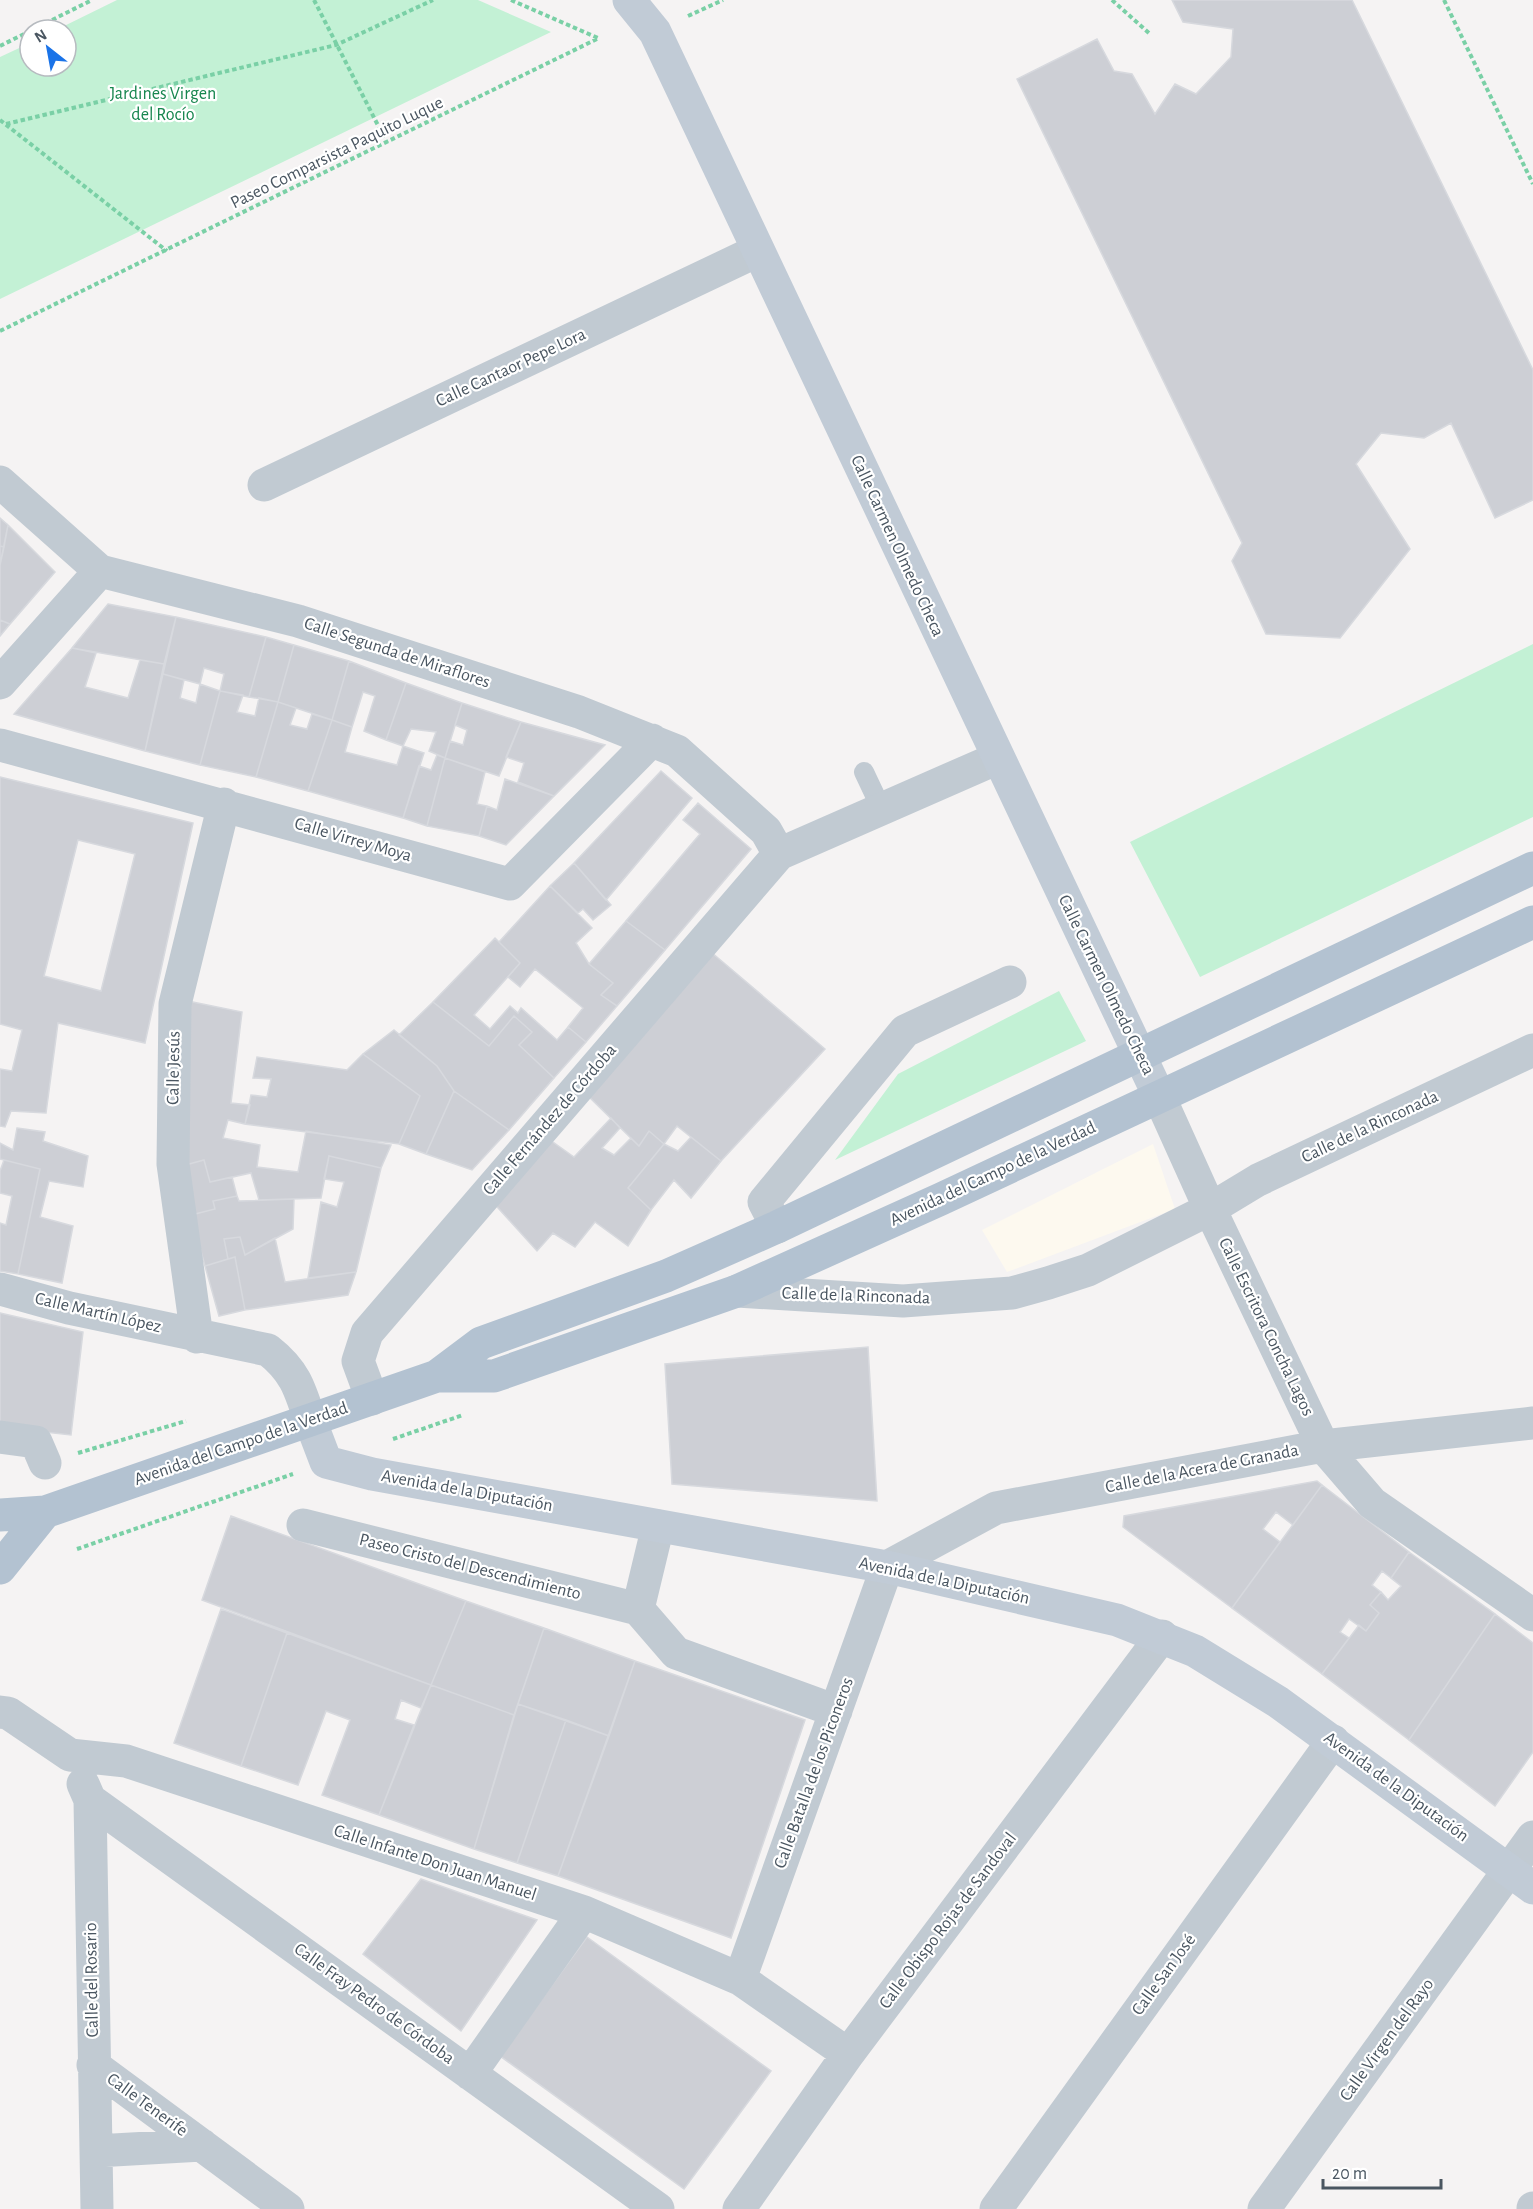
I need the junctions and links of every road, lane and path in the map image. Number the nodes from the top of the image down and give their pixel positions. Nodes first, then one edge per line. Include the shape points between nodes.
1 (92, 0) edge
2 (314, 0) edge
3 (433, 0) edge
4 (511, 0) edge
5 (629, 0) edge
6 (1112, 0) edge
7 (1444, 0) edge
8 (57, 18) edge
9 (1150, 33) dead end
10 (18, 37) edge
11 (336, 45) junction
12 (0, 46) edge
13 (0, 120) edge
14 (6, 124) junction
15 (387, 143) junction
16 (1533, 184) edge
17 (168, 251) junction
18 (757, 251) junction
19 (0, 331) edge
20 (0, 482) edge
21 (264, 485) dead end
22 (100, 571) junction
23 (0, 683) edge
24 (652, 740) junction
25 (0, 745) edge
26 (998, 758) junction
27 (864, 772) dead end
28 (224, 804) junction
29 (880, 808) junction
30 (779, 854) junction
31 (1533, 868) edge
32 (1533, 922) edge
33 (1010, 982) dead end
34 (1533, 1050) edge
35 (1138, 1054) junction
36 (1159, 1096) junction
37 (1210, 1209) junction
38 (777, 1227) junction
39 (0, 1289) edge
40 (737, 1291) junction
41 (197, 1337) junction
42 (437, 1376) junction
43 (372, 1399) junction
44 (310, 1420) junction
45 (1533, 1423) edge
46 (0, 1437) edge
47 (1323, 1446) junction
48 (45, 1463) dead end
49 (45, 1512) junction
50 (0, 1515) edge
51 (303, 1525) dead end
52 (658, 1526) junction
53 (887, 1567) junction
54 (0, 1568) edge
55 (638, 1609) junction
56 (1533, 1615) edge
57 (1162, 1636) junction
58 (3, 1707) edge
59 (836, 1711) junction
60 (1333, 1741) junction
61 (70, 1755) junction
62 (90, 1800) junction
63 (1533, 1837) edge
64 (1522, 1880) edge
65 (584, 1912) junction
66 (740, 1979) junction
67 (848, 2054) junction
68 (93, 2065) junction
69 (470, 2074) junction
70 (202, 2145) junction
71 (96, 2151) junction
72 (97, 2209) edge
73 (288, 2209) edge
74 (658, 2209) edge
75 (739, 2209) edge
76 (996, 2209) edge
77 (1264, 2209) edge

1 - 8 path
2 - 11 path
3 - 11 path
4 - 15 path, Paseo Comparsista Paquito Luque via 599,38
5 - 18 street, Calle Carmen Olmedo Checa via 655,32
6 - 9 path
7 - 16 path
10 - 12 path
11 - 14 path
11 - 15 path
13 - 14 path
14 - 17 path
15 - 17 path, Paseo Comparsista Paquito Luque
17 - 19 path, Paseo Comparsista Paquito Luque
18 - 21 street, Calle Cantaor Pepe Lora
18 - 26 street, Calle Carmen Olmedo Checa
20 - 22 street, Calle Segunda de Miraflores
22 - 23 street
22 - 24 street, Calle Segunda de Miraflores via 298,621 579,712
24 - 28 street, Calle Virrey Moya via 510,884
24 - 30 street, Calle Segunda de Miraflores via 677,751 766,831
25 - 28 street, Calle Virrey Moya
26 - 29 street
26 - 35 street, Calle Carmen Olmedo Checa
27 - 29 lane
28 - 41 street, Calle Jesús via 175,1004 173,1164
29 - 30 street
30 - 43 street, Calle Fernández de Córdoba via 367,1333 358,1361
31 - 35 main road, Avenida del Campo de la Verdad
32 - 36 main road, Avenida del Campo de la Verdad
33 - 38 street via 905,1031 764,1202
34 - 37 street, Calle de la Rinconada via 1258,1180
35 - 36 street, Calle Carmen Olmedo Checa
35 - 38 main road, Avenida del Campo de la Verdad
36 - 37 street
36 - 40 main road, Avenida del Campo de la Verdad
37 - 40 street, Calle de la Rinconada via 1088,1270 1012,1293 903,1301
37 - 47 street, Calle Escritora Concha Lagos
38 - 42 main road, Avenida del Campo de la Verdad via 666,1276 482,1343
39 - 41 street, Calle Martín López
40 - 42 main road, Avenida del Campo de la Verdad via 494,1376
41 - 44 street, Calle Martín López via 268,1350 285,1363 298,1383
42 - 43 main road, Avenida del Campo de la Verdad
43 - 44 main road, Avenida del Campo de la Verdad
44 - 49 main road, Avenida del Campo de la Verdad
44 - 52 street, Avenida de la Diputación via 326,1462 372,1474
45 - 47 street, Calle de la Acera de Granada
46 - 48 street via 36,1442
47 - 53 street, Calle de la Acera de Granada via 996,1508
47 - 56 street, Calle Escritora Concha Lagos via 1372,1503
49 - 50 main road, Avenida del Campo de la Verdad
49 - 54 main road
51 - 55 street, Paseo Cristo del Descendimiento
52 - 53 street, Avenida de la Diputación
52 - 55 street
53 - 57 street, Avenida de la Diputación via 1107,1617
53 - 59 street, Calle Batalla de los Piconeros
55 - 59 street via 676,1653
57 - 60 street, Avenida de la Diputación via 1195,1650
57 - 67 street, Calle Obispo Rojas de Sandoval
58 - 61 street, Calle Infante Don Juan Manuel
59 - 66 street, Calle Batalla de los Piconeros
60 - 64 street, Avenida de la Diputación
60 - 76 street, Calle San José
61 - 62 street, Calle del Rosario
61 - 65 street, Calle Infante Don Juan Manuel via 126,1761
62 - 68 street, Calle del Rosario
62 - 69 street, Calle Fray Pedro de Córdoba
63 - 64 street, Calle Virgen del Rayo
64 - 77 street, Calle Virgen del Rayo
65 - 66 street, Calle Infante Don Juan Manuel
65 - 69 street
66 - 67 street, Calle Infante Don Juan Manuel
67 - 75 street, Calle Obispo Rojas de Sandoval
68 - 70 street, Calle Tenerife
68 - 71 street, Calle del Rosario
69 - 74 street, Calle Fray Pedro de Córdoba
70 - 71 street, Calle Tenerife
70 - 73 street, Calle Tenerife
71 - 72 street, Calle del Rosario

